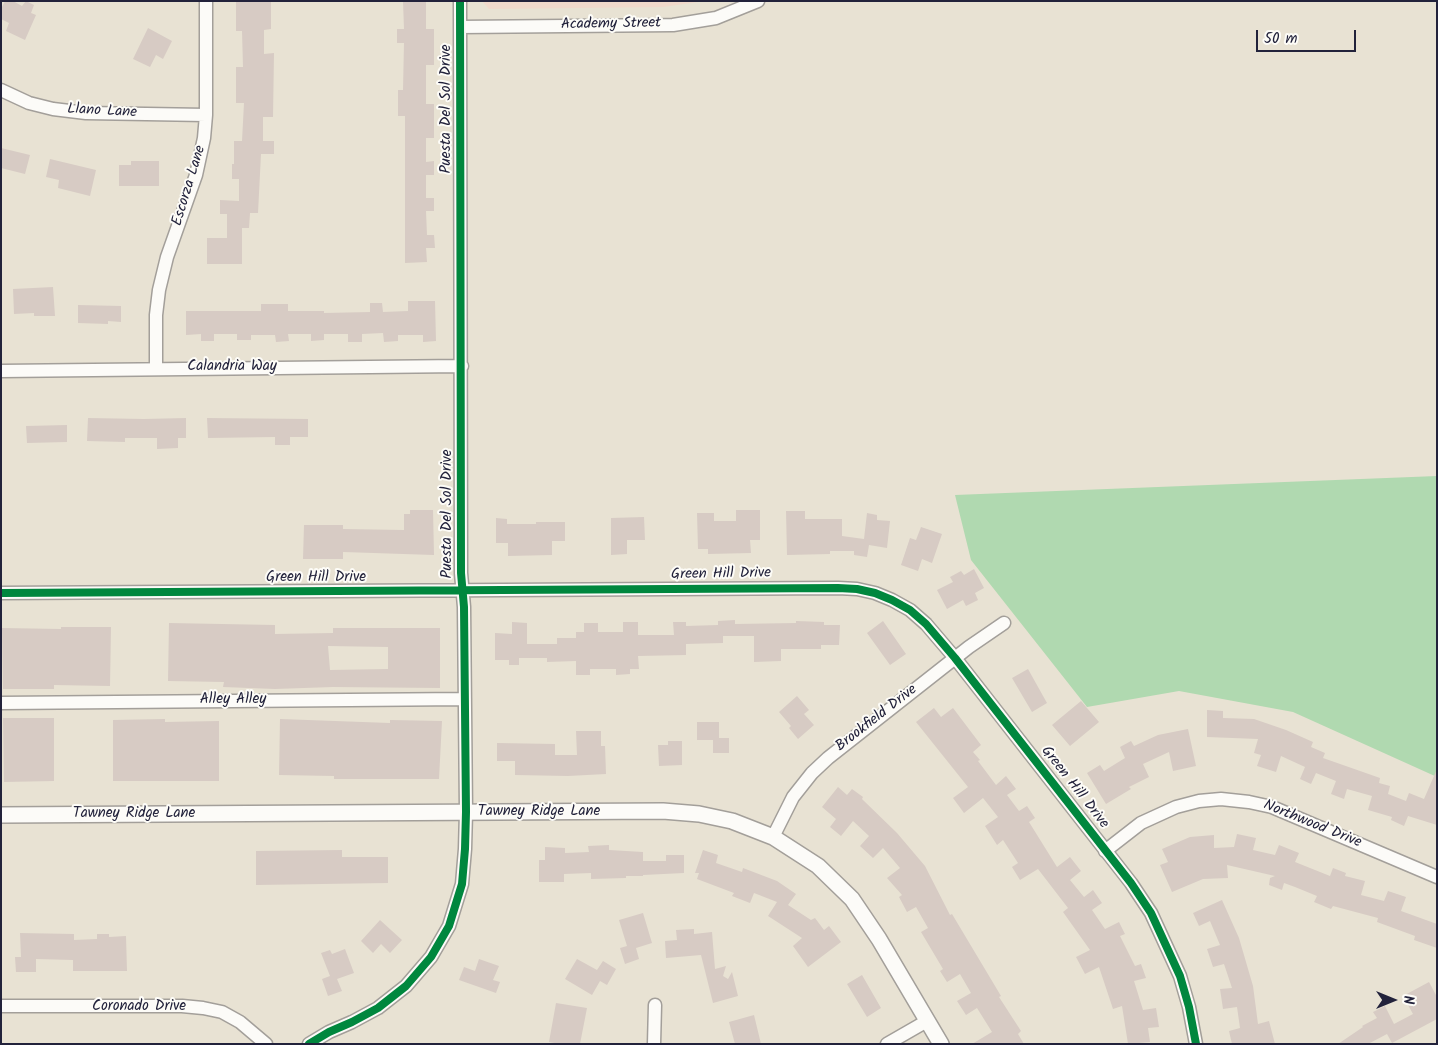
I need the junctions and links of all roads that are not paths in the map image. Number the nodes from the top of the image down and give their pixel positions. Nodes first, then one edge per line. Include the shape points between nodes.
1 (206, 1) edge
2 (460, 1) edge
3 (758, 1) edge
4 (460, 27) junction
5 (1, 90) edge
6 (206, 115) junction
7 (462, 366) junction
8 (156, 368) junction
9 (1, 371) edge
10 (463, 591) junction
11 (1, 593) edge
12 (1004, 623) dead end
13 (955, 658) junction
14 (465, 699) junction
15 (1, 703) edge
16 (466, 812) junction
17 (1, 815) edge
18 (773, 837) junction
19 (1105, 851) junction
20 (1437, 877) edge
21 (655, 1005) dead end
22 (1, 1006) edge
23 (927, 1021) junction
24 (266, 1044) edge
25 (309, 1044) edge
26 (654, 1044) edge
27 (887, 1044) edge
28 (941, 1044) edge
29 (1196, 1044) edge

1 - 6 street, Escorza Lane
2 - 4 street, Puesta Del Sol Drive
3 - 4 street, Academy Street via 716,18 673,25
4 - 7 street, Puesta Del Sol Drive
5 - 6 street, Llano Lane via 29,103 61,110
6 - 8 street, Escorza Lane via 201,156 159,290
7 - 8 street, Calandria Way
7 - 10 street, Puesta Del Sol Drive
8 - 9 street, Calandria Way
10 - 11 street, Green Hill Drive
10 - 13 street, Green Hill Drive via 857,589 875,593 910,610
10 - 14 street, Puesta Del Sol Drive
12 - 13 street, Brookfield Drive
13 - 18 street, Brookfield Drive via 812,773 793,797
13 - 19 street, Green Hill Drive
14 - 15 street, Alley Alley
14 - 16 street, Puesta Del Sol Drive
16 - 17 street, Tawney Ridge Lane
16 - 18 street, Tawney Ridge Lane via 663,811 732,821
16 - 25 street, Puesta Del Sol Drive via 462,884 448,926 431,957 406,986 378,1008
18 - 23 street, Tawney Ridge Lane via 818,866 852,900
19 - 20 street, Northwood Drive via 1141,823 1176,806 1213,800 1249,802 1272,807
19 - 29 street, Green Hill Drive via 1151,913 1168,947 1189,1007
21 - 26 street
22 - 24 street, Coronado Drive via 203,1008 222,1012 240,1022
23 - 27 street
23 - 28 street, Tawney Ridge Lane

